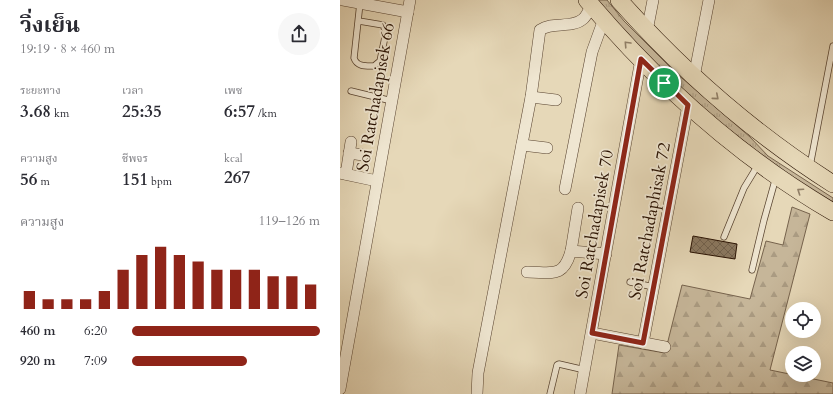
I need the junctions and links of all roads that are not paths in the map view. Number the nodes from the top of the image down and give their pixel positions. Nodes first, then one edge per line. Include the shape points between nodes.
1 (343, 0) edge
2 (410, 0) edge
3 (620, 0) edge
4 (653, 0) edge
5 (709, 0) edge
6 (360, 3) junction
7 (589, 3) edge
8 (408, 12) junction
9 (604, 19) junction
10 (359, 21) junction
11 (647, 31) junction
12 (833, 46) edge
13 (641, 59) junction
14 (694, 77) junction
15 (351, 91) dead end
16 (531, 98) junction
17 (556, 100) dead end
18 (392, 101) junction
19 (688, 105) junction
20 (522, 144) junction
21 (547, 148) dead end
22 (364, 155) dead end
23 (760, 163) junction
24 (809, 168) junction
25 (343, 174) edge
26 (777, 175) junction
27 (377, 181) junction
28 (833, 183) edge
29 (565, 189) dead end
30 (578, 208) dead end
31 (833, 212) edge
32 (724, 237) dead end
33 (571, 251) junction
34 (606, 254) junction
35 (752, 270) dead end
36 (527, 272) dead end
37 (630, 282) dead end
38 (654, 287) junction
39 (592, 333) junction
40 (643, 343) junction
41 (665, 347) dead end
42 (585, 370) junction
43 (340, 390) edge
44 (478, 394) edge
45 (550, 394) edge
46 (580, 394) edge

1 - 6 street
2 - 8 street, Soi Ratchadapisek 66
3 - 11 main road
4 - 11 street
5 - 14 street
6 - 8 street
6 - 10 lane
7 - 9 main road
7 - 16 street via 584,19 576,23 545,26 540,30
8 - 18 street, Soi Ratchadapisek 66
13 -> 9 main road
9 - 29 street via 592,52
10 - 10 lane via 383,25 385,28 380,61 374,66 360,65 354,58
11 - 14 main road
12 - 24 lane
13 - 19 main road
13 - 34 street, Soi Ratchadapisek 70
14 -> 24 main road via 761,134
15 - 18 lane
16 - 17 street
16 - 20 street
18 - 27 street, Soi Ratchadapisek 66
19 - 23 main road
19 - 38 street, Soi Ratchadaphisak 72
20 - 21 street
20 - 44 street via 478,373
22 - 25 street via 350,148
23 - 26 main road
23 - 32 lane via 744,188
24 - 28 main road
25 - 27 street
31 -> 26 main road
26 - 35 lane
27 - 43 street, Soi Ratchadapisek 66
30 - 33 street
33 - 34 street
33 - 36 street via 564,268 556,272
34 - 39 street, Soi Ratchadapisek 70
37 - 38 lane
38 - 40 street, Soi Ratchadaphisak 72
39 - 40 street
39 - 42 street, Soi Ratchadapisek 70
40 - 41 street
42 - 45 lane via 557,365
42 - 46 street, Soi Ratchadapisek 70

